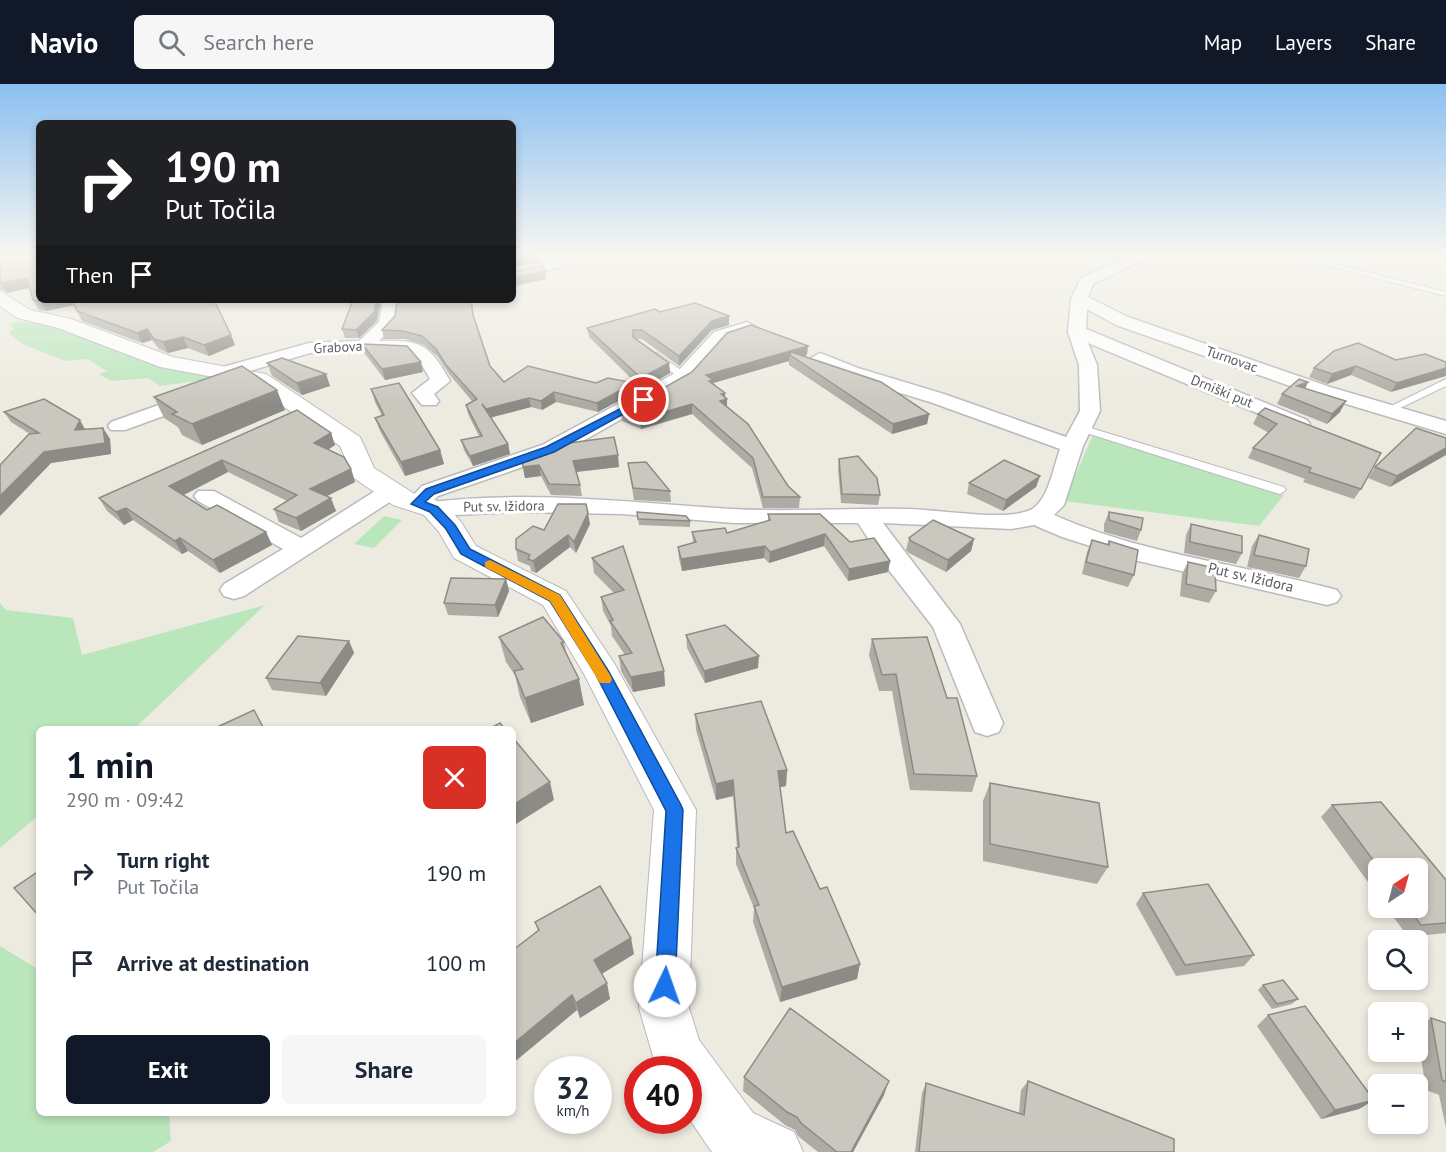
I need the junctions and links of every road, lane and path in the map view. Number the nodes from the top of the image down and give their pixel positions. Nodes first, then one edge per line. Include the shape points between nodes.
1 (11, 305) edge
2 (391, 305) edge
3 (1079, 305) edge
4 (1090, 305) edge
5 (747, 327) edge
6 (1077, 332) junction
7 (365, 345) junction
8 (647, 350) edge
9 (820, 358) dead end
10 (226, 372) junction
11 (684, 376) junction
12 (249, 378) junction
13 (1446, 382) edge
14 (429, 401) dead end
15 (306, 410) junction
16 (1388, 410) junction
17 (285, 419) edge
18 (118, 426) dead end
19 (1446, 428) edge
20 (1323, 433) edge
21 (1077, 437) junction
22 (1280, 490) dead end
23 (391, 491) junction
24 (206, 496) dead end
25 (425, 506) junction
26 (867, 517) junction
27 (1037, 517) junction
28 (302, 549) junction
29 (234, 590) dead end
30 (1327, 596) dead end
31 (987, 723) dead end
32 (678, 1056) edge
33 (702, 1090) edge
34 (774, 1152) edge

1 - 10 street, Put sv. Ižidora via 24,314 64,323 168,362
2 - 7 street via 387,324
3 - 6 street
4 - 16 street, Turnovac via 1122,321
5 - 11 street via 720,336
6 - 20 street, Drniški put
6 - 21 street via 1088,365 1090,411
7 - 10 street, Grabova via 309,348
7 - 14 street, Grabova via 416,349 427,357 440,381 422,393
8 - 11 lane
9 - 21 street via 851,372
10 - 12 street, Put sv. Ižidora
11 - 25 street via 550,450 430,491
12 - 15 street, Put sv. Ižidora
12 - 18 street
13 - 16 lane
15 - 17 street
15 - 23 street, Put sv. Ižidora via 351,442 363,472
16 - 19 street, Turnovac
21 - 22 lane
21 - 27 street via 1052,505
23 - 25 street, Put sv. Ižidora
23 - 28 street
24 - 28 street
25 - 26 street, Put sv. Ižidora via 622,507 734,516
25 - 32 street via 451,528 465,552 555,598 601,672 675,810 664,1008
26 - 27 street, Put sv. Ižidora via 1011,522
26 - 31 street via 897,563 946,624
27 - 30 street, Put sv. Ižidora via 1101,543
28 - 29 street
33 - 34 street via 733,1133

